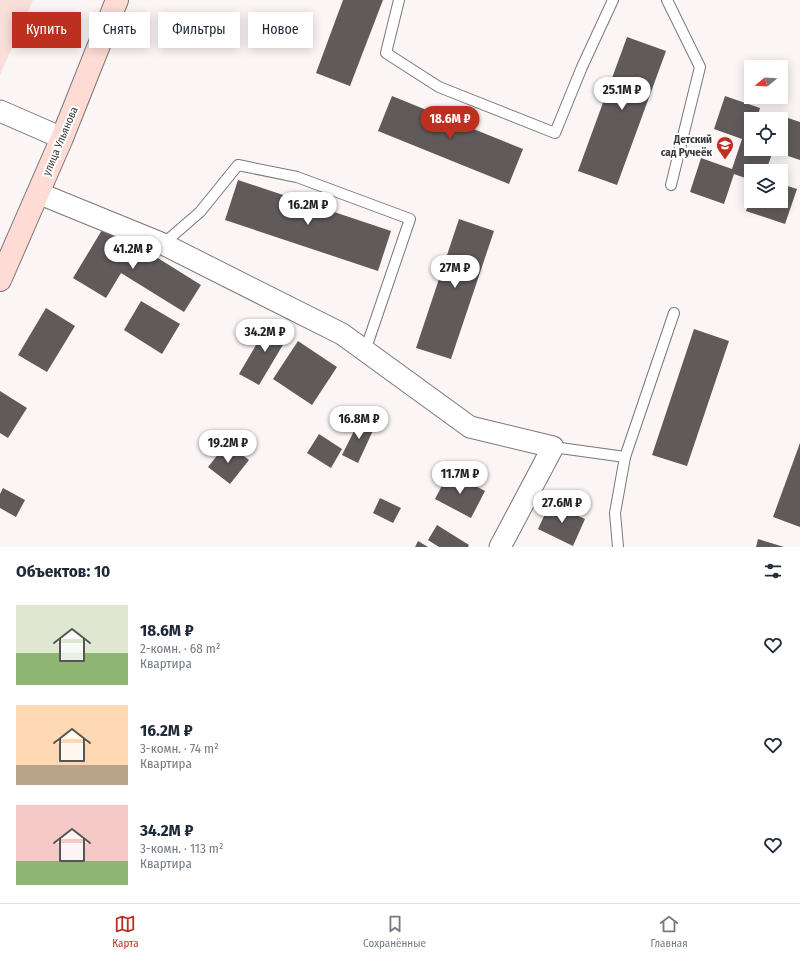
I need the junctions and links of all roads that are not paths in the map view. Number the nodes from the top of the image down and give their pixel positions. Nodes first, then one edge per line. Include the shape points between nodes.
1 (117, 0) edge
2 (399, 0) edge
3 (613, 0) edge
4 (667, 0) edge
5 (0, 111) edge
6 (62, 138) junction
7 (671, 185) dead end
8 (38, 193) junction
9 (163, 244) junction
10 (0, 280) edge
11 (674, 313) dead end
12 (365, 351) junction
13 (553, 447) junction
14 (625, 457) junction
15 (500, 547) edge
16 (618, 547) edge

1 - 6 main road, улица Ульянова
2 - 3 lane via 386,53 439,87 555,133
4 - 7 lane via 700,67
5 - 6 street
6 - 8 main road, улица Ульянова
8 - 9 street
8 - 10 main road, улица Ульянова
9 - 12 street via 342,334
9 - 12 lane via 200,212 238,165 297,177 410,219
11 - 14 lane
12 - 13 street via 470,427
13 - 14 lane
13 - 15 street
14 - 16 lane via 615,513

